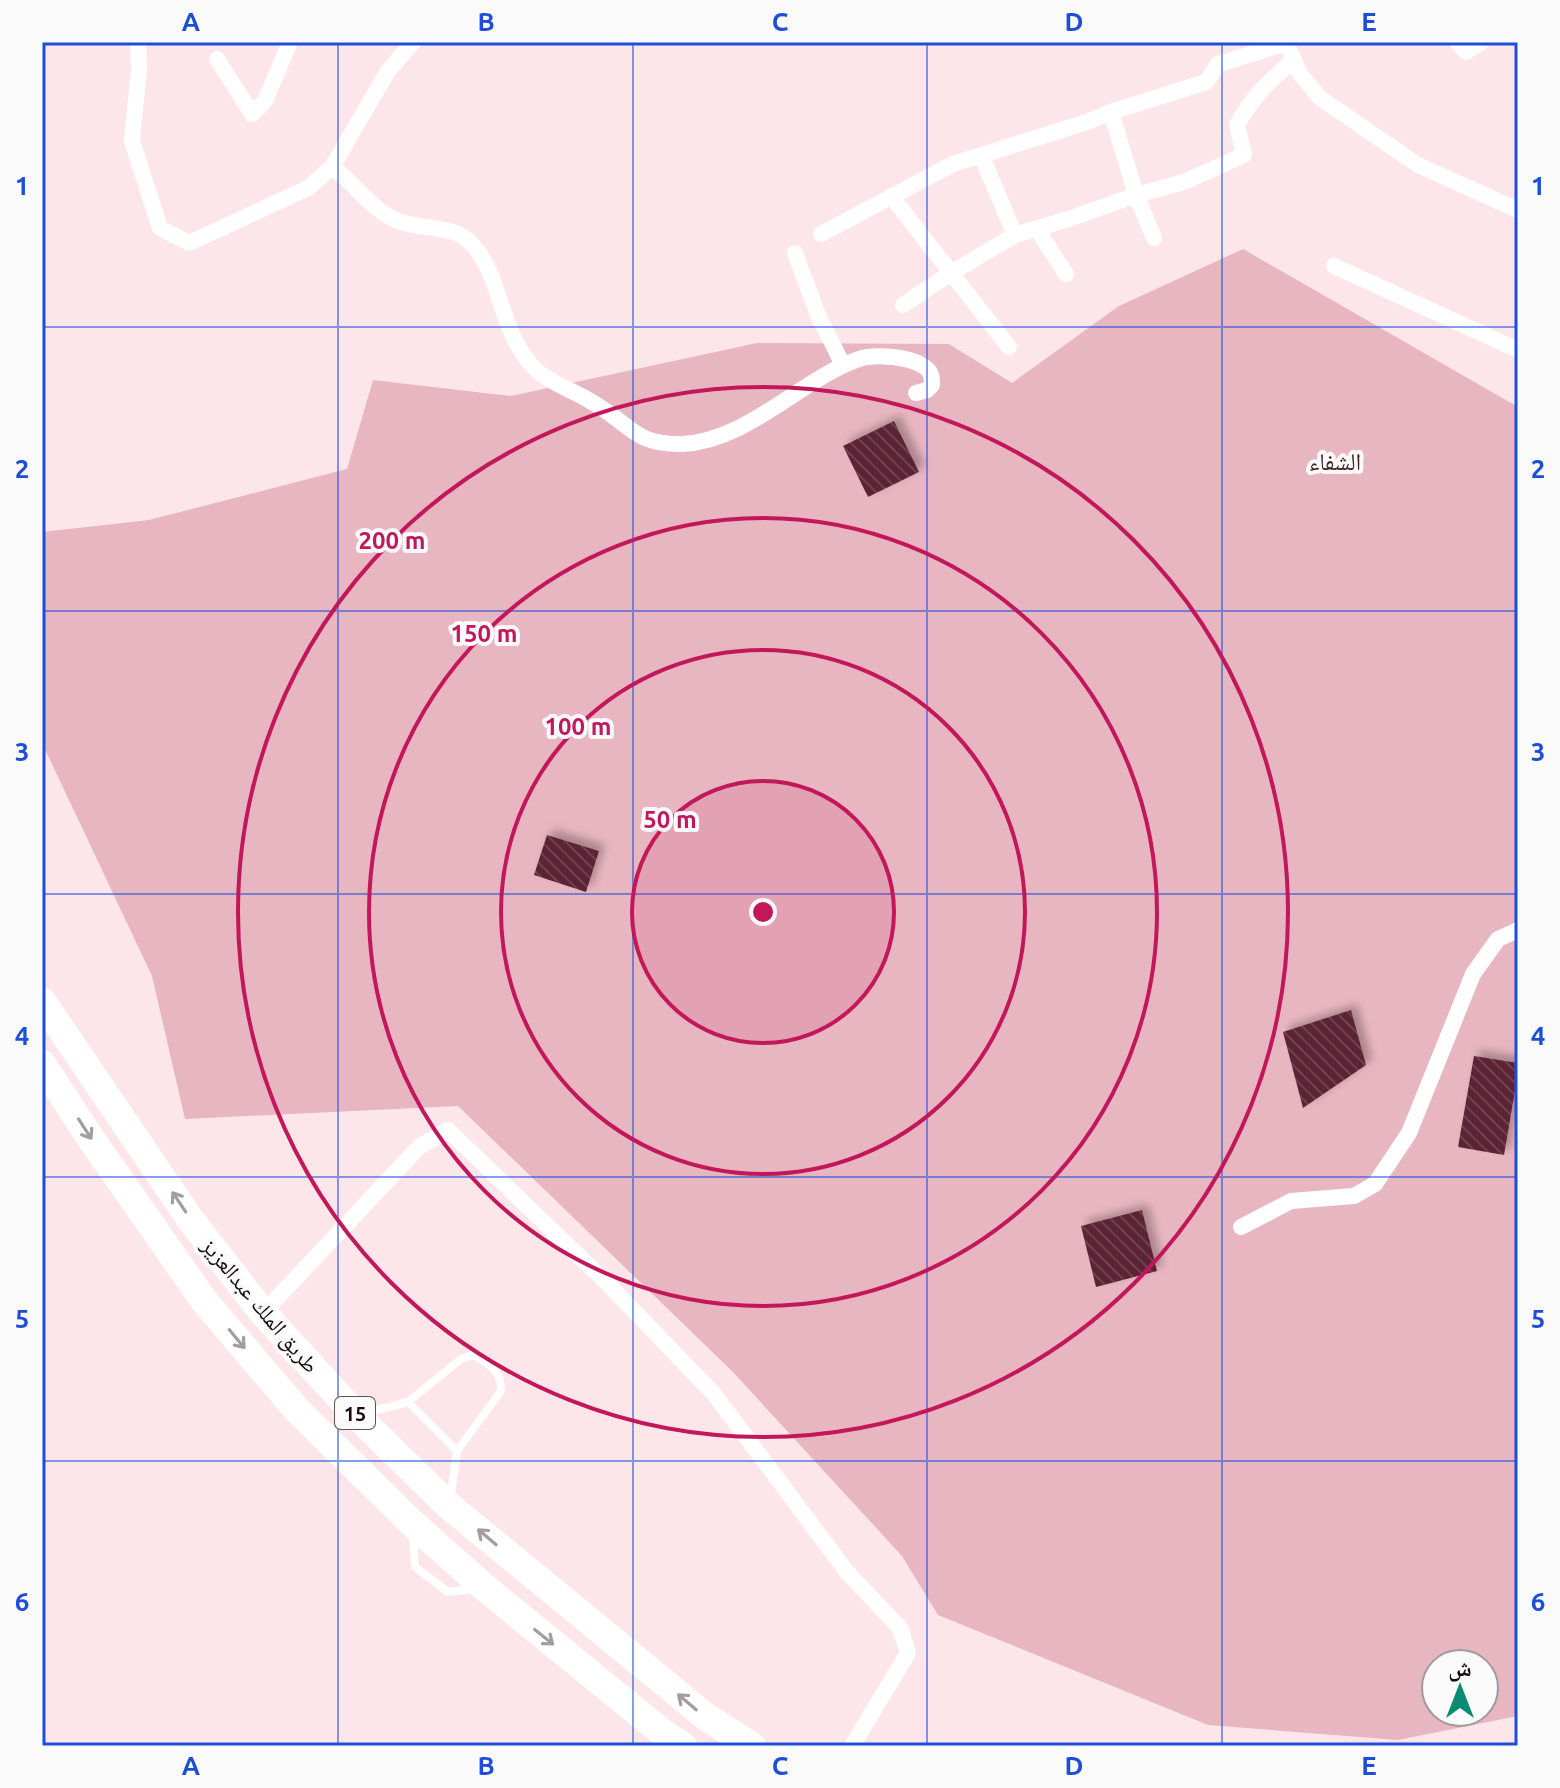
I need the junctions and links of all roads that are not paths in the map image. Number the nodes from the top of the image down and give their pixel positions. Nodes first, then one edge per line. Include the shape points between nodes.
1 (138, 42) edge
2 (290, 42) edge
3 (413, 42) edge
4 (1457, 42) edge
5 (1481, 42) edge
6 (1287, 43) edge
7 (217, 59) dead end
8 (1294, 60) junction
9 (1111, 112) junction
10 (981, 155) junction
11 (332, 167) junction
12 (1136, 195) junction
13 (891, 196) junction
14 (1518, 210) edge
15 (1037, 229) junction
16 (821, 234) dead end
17 (1015, 235) junction
18 (1154, 238) dead end
19 (795, 253) dead end
20 (1334, 266) dead end
21 (951, 273) junction
22 (1066, 274) dead end
23 (903, 305) dead end
24 (1009, 347) dead end
25 (1518, 350) edge
26 (843, 365) junction
27 (916, 393) dead end
28 (1518, 930) edge
29 (42, 1001) edge
30 (42, 1064) edge
31 (1241, 1227) dead end
32 (263, 1313) junction
33 (408, 1402) junction
34 (356, 1415) junction
35 (457, 1451) junction
36 (449, 1506) junction
37 (683, 1746) edge
38 (752, 1746) edge
39 (852, 1746) edge

1 - 11 street via 132,141 160,228 189,243 308,188
2 - 7 street via 265,101 252,114
3 - 11 street via 388,71
4 - 5 street via 1466,52
6 - 8 street
6 - 9 street via 1218,64 1206,82
8 - 12 street via 1266,83 1241,117 1237,125 1244,155 1184,182
8 - 14 street via 1320,98 1418,165
9 - 10 street
9 - 12 street
10 - 13 street
10 - 17 street
11 - 26 street via 396,220 452,232 472,243 532,367 636,436 666,443 705,440 745,424
12 - 15 street
12 - 18 street
13 - 16 street
13 - 21 street
15 - 17 street
15 - 22 street
17 - 21 street
19 - 26 street
20 - 25 street
21 - 23 street
21 - 24 street
26 - 27 street via 878,356 919,364 932,376 932,385
28 - 31 street via 1498,939 1473,974 1409,1133 1375,1184 1354,1196 1291,1201
32 -> 29 highway, طريق الملك عبدالعزيز / 15 via 190,1219
30 -> 37 highway, طريق الملك عبدالعزيز / 15 via 205,1302 297,1410 484,1587
32 - 34 highway, طريق الملك عبدالعزيز / 15
32 - 39 street via 419,1147 448,1130 714,1394 847,1572 900,1628 908,1653
33 - 34 lane
33 - 35 lane
33 - 35 lane via 473,1355 497,1373 501,1391
34 - 36 highway, طريق الملك عبدالعزيز / 15
35 - 36 lane
38 -> 36 highway, طريق الملك عبدالعزيز / 15 via 705,1716

